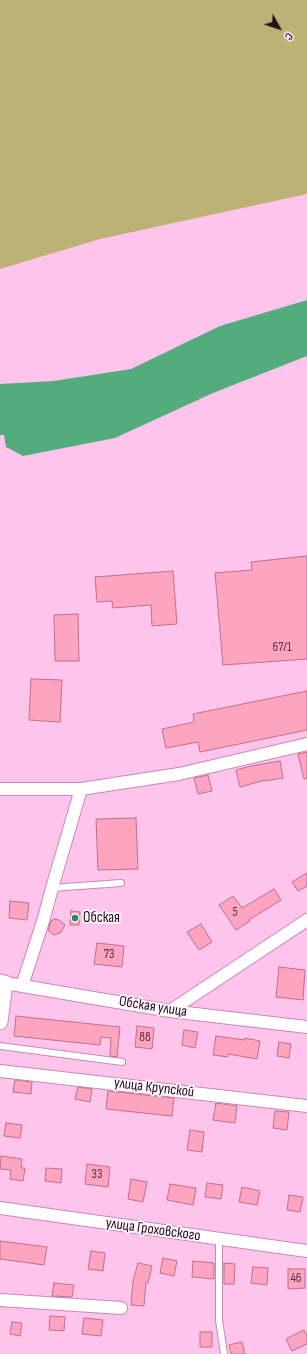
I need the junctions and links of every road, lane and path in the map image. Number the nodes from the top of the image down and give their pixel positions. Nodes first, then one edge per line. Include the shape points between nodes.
1 (307, 744) edge
2 (0, 789) edge
3 (81, 789) junction
4 (121, 883) dead end
5 (52, 888) junction
6 (307, 920) edge
7 (3, 983) edge
8 (22, 986) junction
9 (170, 1011) junction
10 (0, 1022) edge
11 (307, 1026) edge
12 (0, 1046) edge
13 (122, 1062) dead end
14 (0, 1071) edge
15 (307, 1106) edge
16 (0, 1208) edge
17 (219, 1239) junction
18 (307, 1251) edge
19 (0, 1300) edge
20 (121, 1308) dead end
21 (224, 1354) edge

1 - 3 street via 178,774
2 - 3 street
3 - 5 street
4 - 5 lane
5 - 8 street
6 - 9 street
7 - 8 street, Обская улица
7 - 10 street
8 - 9 street, Обская улица
9 - 11 street, Обская улица
12 - 13 lane
14 - 15 street, улица Крупской
16 - 17 street, улица Гроховского
17 - 18 street, улица Гроховского
17 - 21 lane via 219,1320
19 - 20 street

